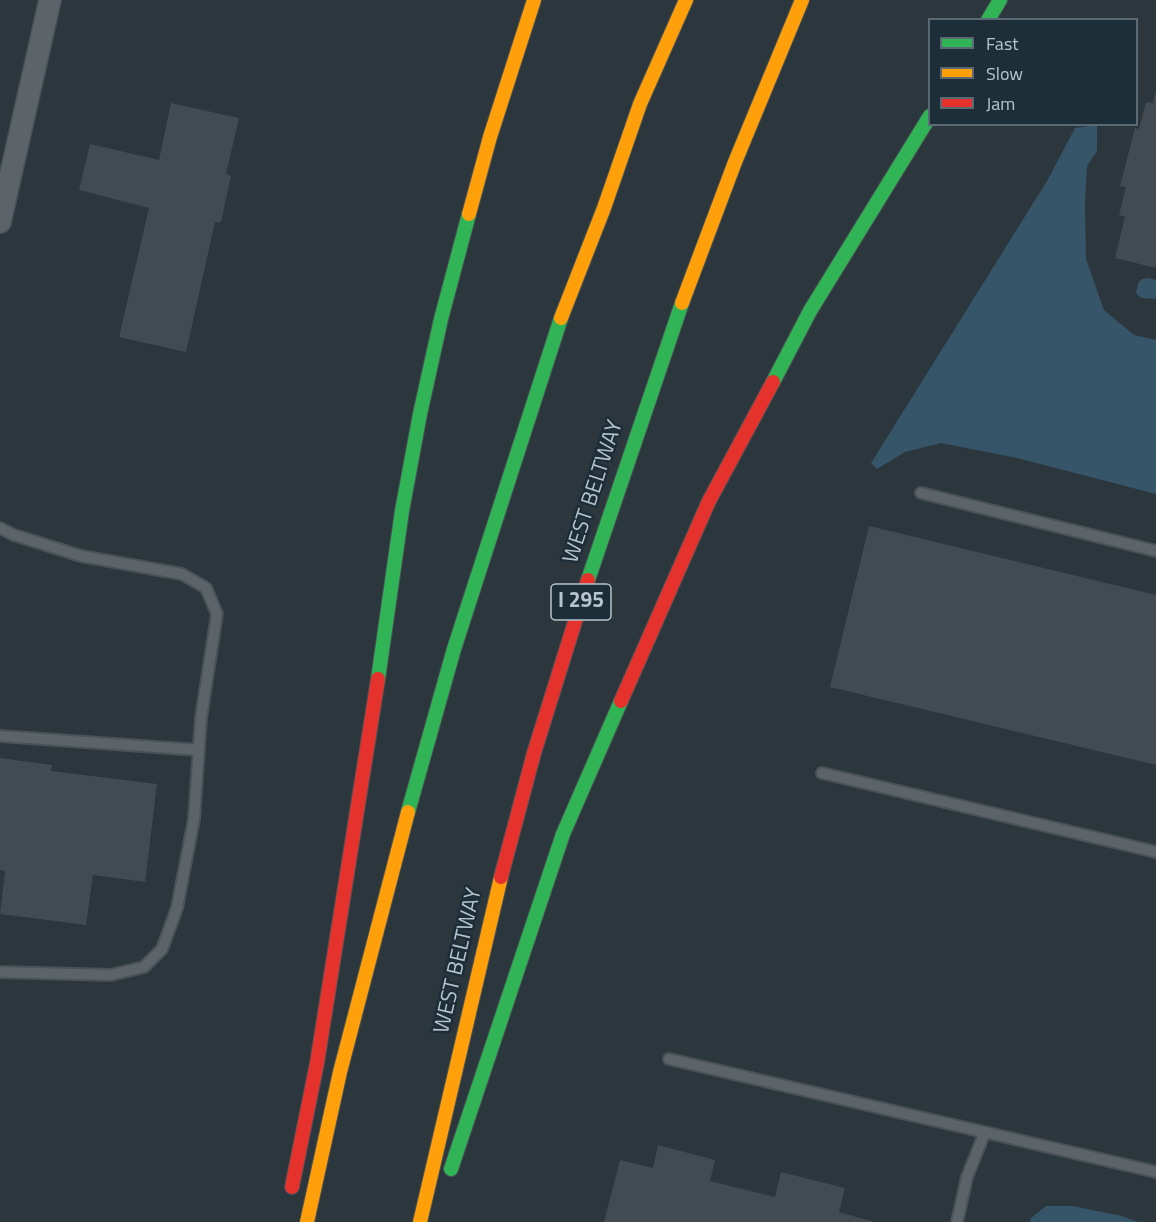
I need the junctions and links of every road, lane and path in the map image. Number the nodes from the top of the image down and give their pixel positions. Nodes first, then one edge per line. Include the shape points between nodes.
1 (50, 0) edge
2 (534, 0) edge
3 (686, 0) edge
4 (802, 0) edge
5 (1000, 0) edge
6 (989, 18) edge
7 (928, 119) edge
8 (0, 222) edge
9 (921, 493) dead end
10 (0, 528) edge
11 (1156, 551) edge
12 (0, 736) edge
13 (199, 750) junction
14 (822, 773) dead end
15 (1156, 852) edge
16 (0, 972) edge
17 (669, 1059) dead end
18 (985, 1132) junction
19 (1156, 1172) edge
20 (447, 1181) dead end
21 (290, 1199) dead end
22 (307, 1222) edge
23 (420, 1222) edge
24 (957, 1222) edge

1 - 8 street
2 - 21 highway via 490,137 420,414 321,1040
3 - 22 highway via 640,104 561,317 454,649 423,752 346,1049
4 - 23 highway, WEST BELTWAY / I 295 via 688,282 604,525 502,868
5 - 6 highway
7 - 20 highway via 810,311 709,501 563,834
9 - 11 lane
10 - 13 lane via 81,556 182,574 206,588 218,614
12 - 13 lane
13 - 16 lane via 194,819 177,908 162,949 144,967 111,975
14 - 15 lane
17 - 18 lane
18 - 19 lane
18 - 24 lane via 967,1177

